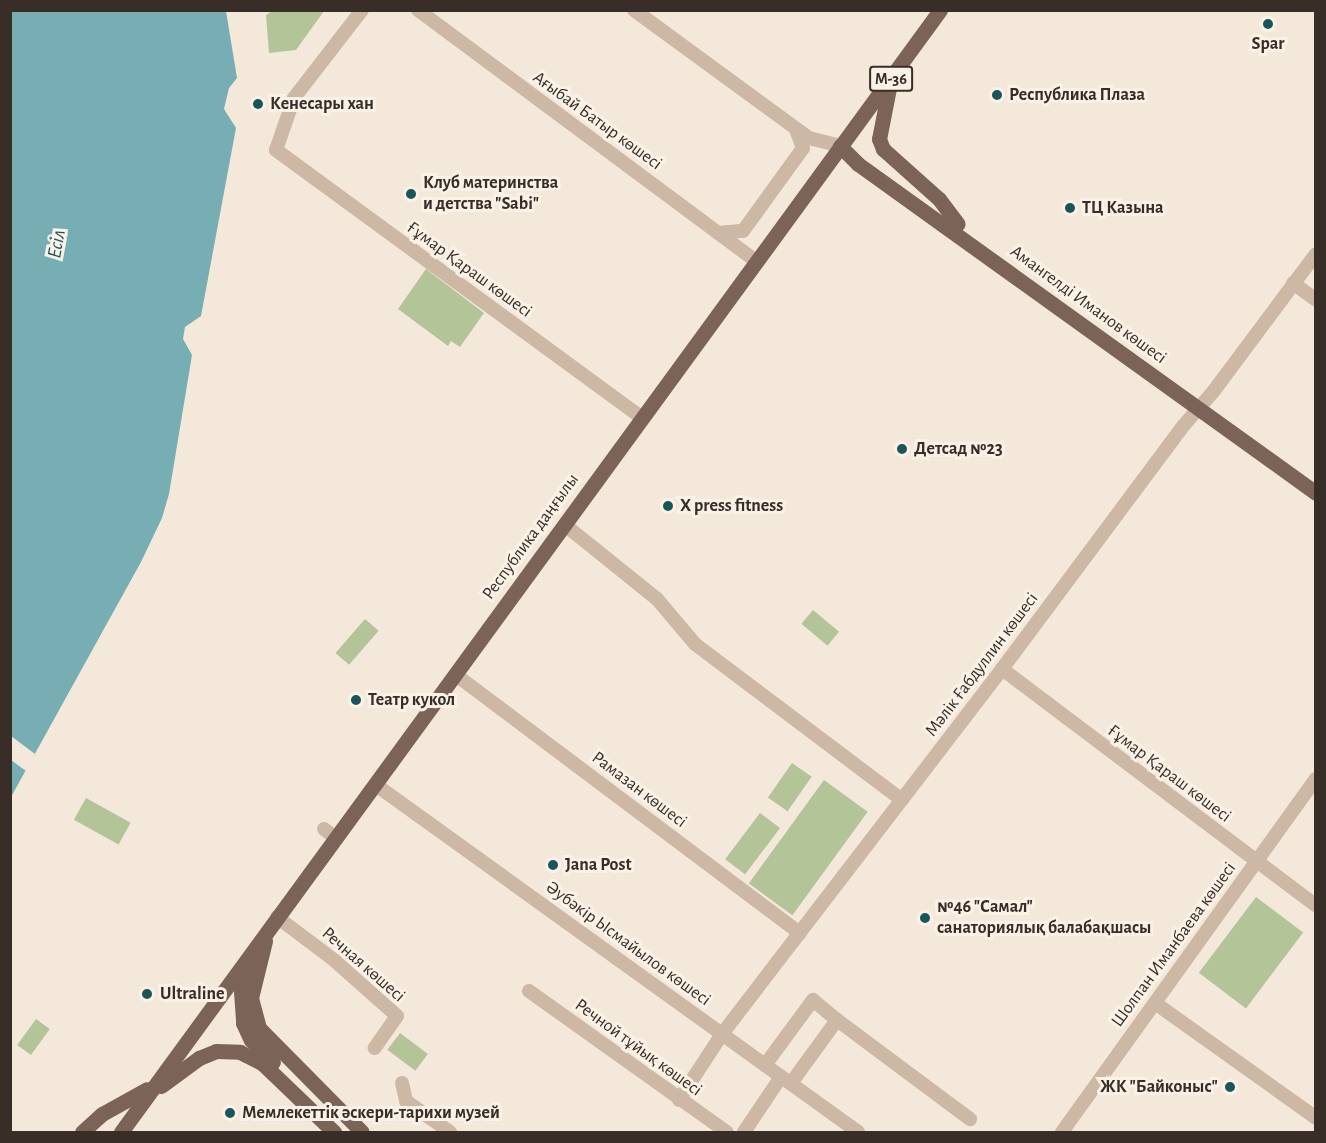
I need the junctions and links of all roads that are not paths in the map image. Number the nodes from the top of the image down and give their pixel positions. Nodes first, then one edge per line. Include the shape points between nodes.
1 (362, 10) edge
2 (418, 10) edge
3 (634, 10) edge
4 (940, 10) edge
5 (891, 79) junction
6 (789, 123) junction
7 (840, 146) junction
8 (958, 224) junction
9 (718, 233) junction
10 (1316, 254) edge
11 (754, 264) junction
12 (1293, 284) junction
13 (1316, 300) edge
14 (1201, 405) junction
15 (642, 418) junction
16 (1316, 481) edge
17 (1316, 494) edge
18 (565, 525) junction
19 (1002, 669) junction
20 (456, 675) junction
21 (1316, 779) edge
22 (376, 784) junction
23 (902, 800) junction
24 (324, 829) dead end
25 (337, 839) junction
26 (1256, 862) junction
27 (1316, 906) edge
28 (277, 917) junction
29 (800, 933) junction
30 (263, 946) junction
31 (529, 991) dead end
32 (1155, 1003) junction
33 (837, 1020) junction
34 (722, 1034) junction
35 (375, 1048) dead end
36 (765, 1065) junction
37 (786, 1080) junction
38 (402, 1083) dead end
39 (153, 1086) junction
40 (679, 1100) junction
41 (138, 1106) junction
42 (1316, 1118) edge
43 (970, 1119) dead end
44 (82, 1132) edge
45 (109, 1132) edge
46 (121, 1132) edge
47 (334, 1132) edge
48 (346, 1132) edge
49 (362, 1132) edge
50 (450, 1132) edge
51 (727, 1132) edge
52 (744, 1132) edge
53 (858, 1132) edge
54 (1062, 1132) edge

1 - 15 street, Ғұмар Қараш көшесі via 294,98 276,150
2 - 9 street, Ағыбай Батыр көшесі
3 - 6 street, Амангелді Иманов көшесі
4 - 5 main road, Республика даңғылы / M-36
5 - 7 main road, Республика даңғылы / M-36
5 - 8 main road via 879,139 883,149 939,199
6 - 7 street, Амангелді Иманов көшесі via 809,138
6 - 9 street via 800,135 803,148 744,231
7 - 8 main road, Амангелді Иманов көшесі via 864,156
7 - 11 main road, Республика даңғылы
7 - 14 main road, Амангелді Иманов көшесі via 858,164
8 - 14 main road, Амангелді Иманов көшесі
9 - 11 street, Ағыбай Батыр көшесі
10 - 12 street, Мәлік Ғабдуллин көшесі
11 - 15 main road, Республика даңғылы
12 - 13 street
12 - 14 street, Мәлік Ғабдуллин көшесі
14 - 16 main road, Амангелді Иманов көшесі
14 - 17 main road, Амангелді Иманов көшесі
14 - 19 street, Мәлік Ғабдуллин көшесі
15 - 18 main road, Республика даңғылы
18 - 20 main road, Республика даңғылы
18 - 23 street via 657,598 695,644
19 - 23 street, Мәлік Ғабдуллин көшесі
19 - 26 street, Ғұмар Қараш көшесі
20 - 22 main road, Республика даңғылы
20 - 29 street, Рамазан көшесі
21 - 26 street, Шолпан Иманбаева көшесі
22 - 25 main road, Республика даңғылы
22 - 34 street, Әубәкір Ысмайылов көшесі
23 - 29 street, Мәлік Ғабдуллин көшесі
24 - 25 street
25 - 28 main road, Республика даңғылы
26 - 27 street, Ғұмар Қараш көшесі
26 - 32 street, Шолпан Иманбаева көшесі
28 - 30 main road
28 - 35 street, Речная көшесі via 334,960 397,1017
28 - 39 main road, Республика даңғылы
29 - 34 street, Мәлік Ғабдуллин көшесі
30 - 48 main road via 241,991 240,1012 245,1030
30 - 49 main road via 251,998 259,1028
31 - 40 street, Речной тұйық көшесі
32 - 42 street
32 - 54 street, Шолпан Иманбаева көшесі
33 - 36 street via 813,1000
33 - 37 street
33 - 43 street
34 - 36 street, Әубәкір Ысмайылов көшесі
34 - 40 street, Мәлік Ғабдуллин көшесі
36 - 37 street, Әубәкір Ысмайылов көшесі
37 - 52 street
37 - 53 street, Әубәкір Ысмайылов көшесі
38 - 50 street via 406,1101
39 - 41 main road, Республика даңғылы
39 - 44 main road via 102,1114
39 - 45 main road, Республика даңғылы
40 - 51 street, Речной тұйық көшесі
41 - 46 main road, Республика даңғылы
41 - 47 main road via 183,1067 216,1051 232,1050 262,1063

